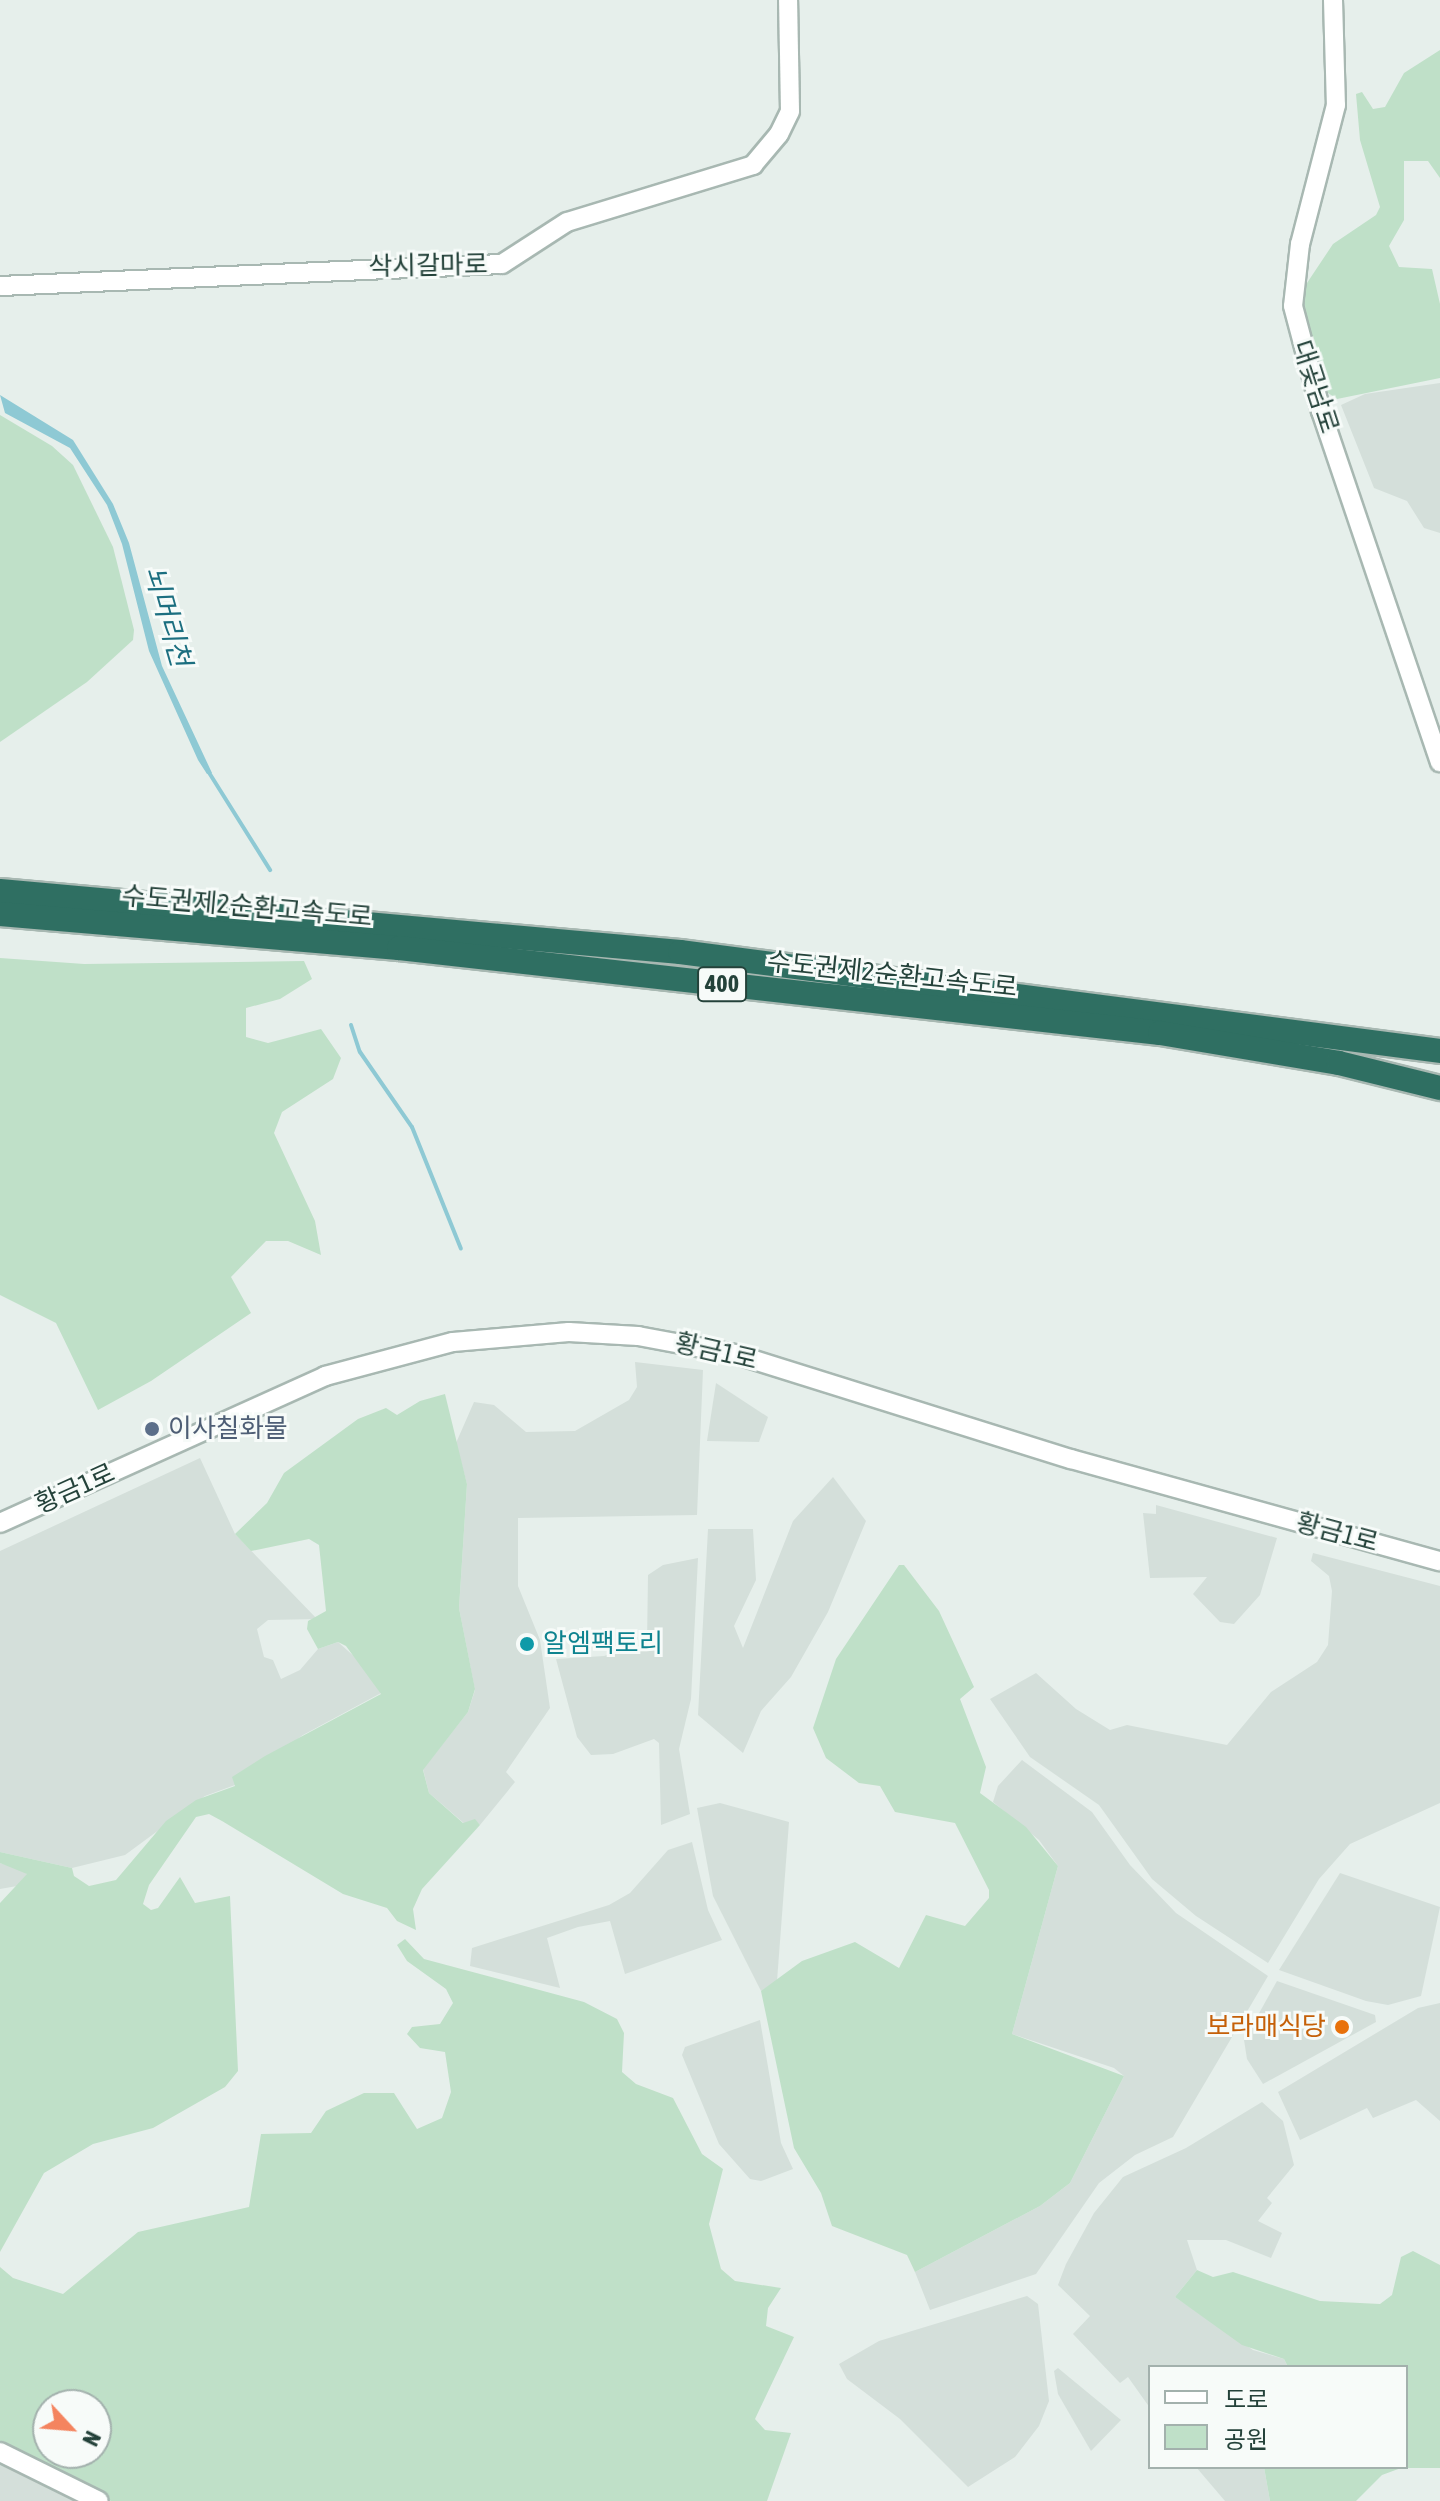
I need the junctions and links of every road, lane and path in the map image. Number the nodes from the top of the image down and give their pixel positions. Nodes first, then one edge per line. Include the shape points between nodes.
1 (788, 0) edge
2 (1333, 0) edge
3 (0, 286) edge
4 (1440, 762) edge
5 (0, 891) edge
6 (0, 914) edge
7 (1440, 1051) edge
8 (1440, 1088) edge
9 (0, 1523) edge
10 (1440, 1561) edge
11 (0, 2452) edge
12 (99, 2501) edge

1 - 3 street, 삭시갈마로 via 790,111 753,165 567,222 502,264
2 - 4 street, 대곶남로 via 1336,105 1294,268 1296,330
5 - 7 highway, 수도권제2순환고속도로 / 400 via 665,950
6 - 8 highway, 수도권제2순환고속도로 / 400 via 399,948 1160,1033 1339,1063
9 - 10 street, 황금1로 via 325,1376 453,1342 569,1332 638,1336 735,1354 1112,1471
11 - 12 street

